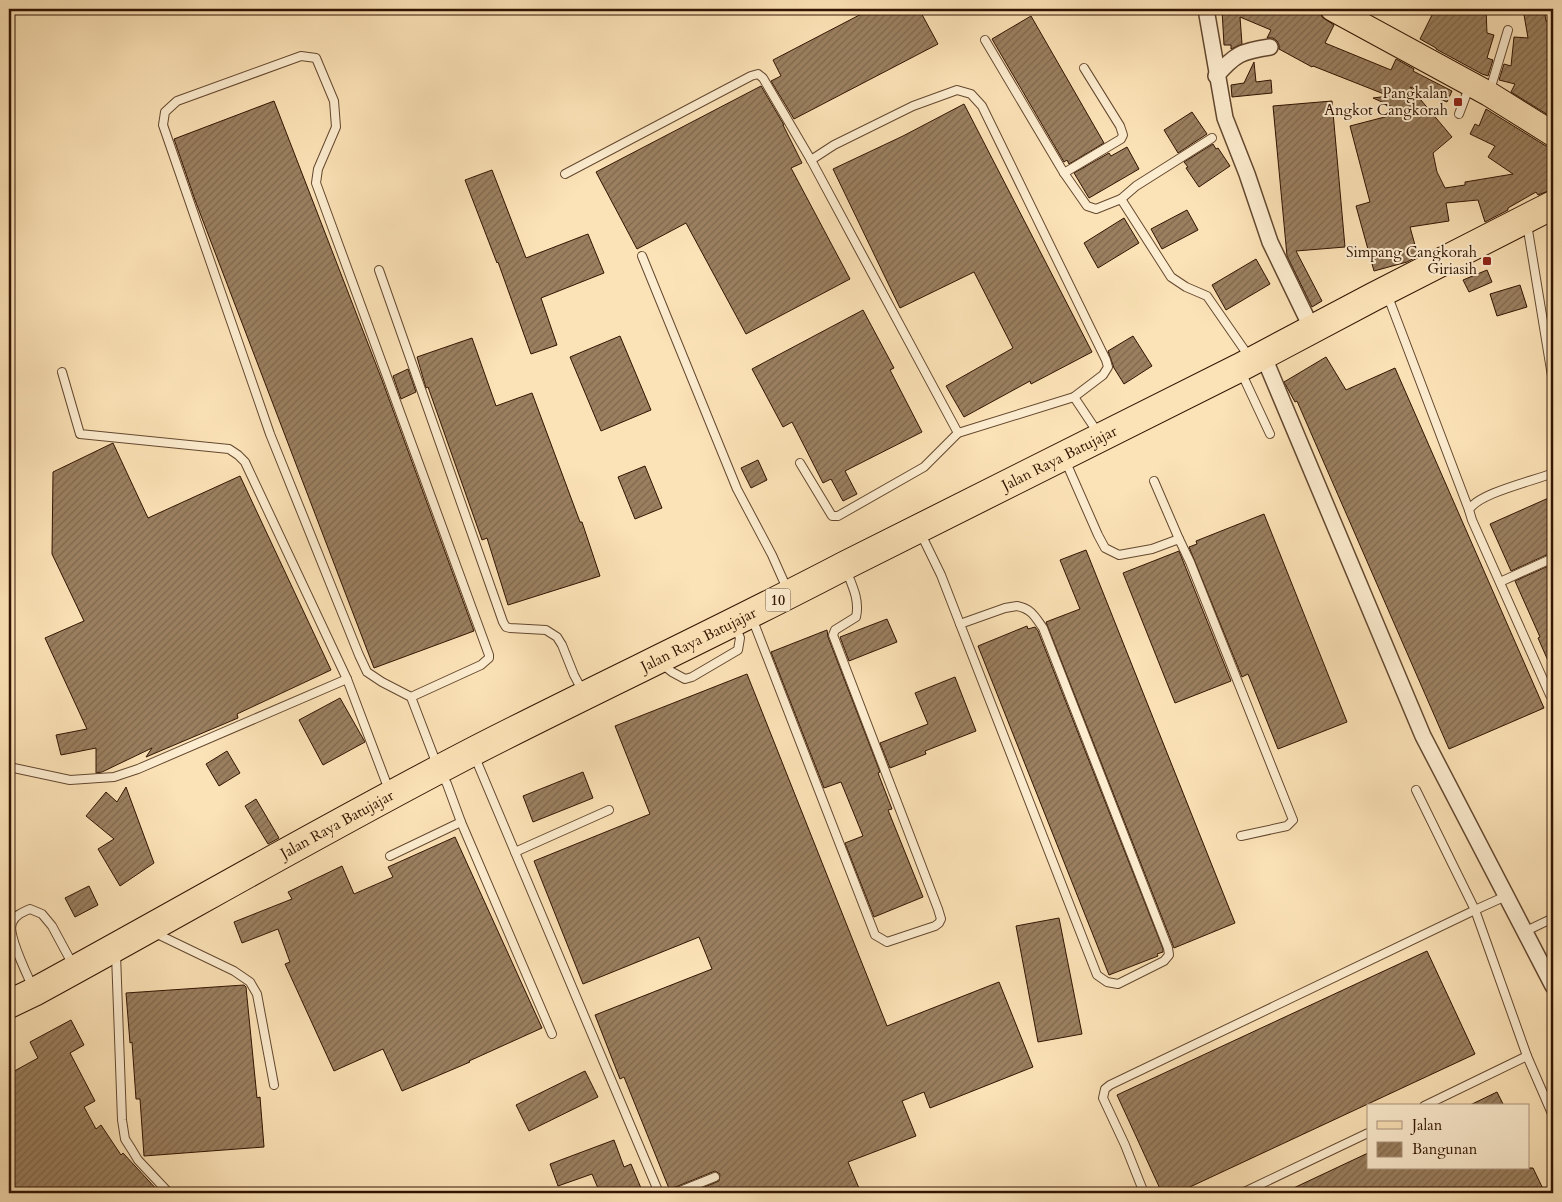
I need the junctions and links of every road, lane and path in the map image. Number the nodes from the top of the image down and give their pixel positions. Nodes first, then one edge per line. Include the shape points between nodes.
1 (1206, 9) edge
2 (1333, 9) edge
3 (1508, 30) dead end
4 (985, 40) dead end
5 (1270, 47) dead end
6 (1084, 68) dead end
7 (1216, 76) junction
8 (1479, 90) junction
9 (1459, 114) dead end
10 (1553, 134) edge
11 (1212, 138) dead end
12 (811, 160) junction
13 (1064, 173) junction
14 (565, 174) dead end
15 (1121, 199) junction
16 (1553, 205) edge
17 (1527, 218) junction
18 (642, 256) dead end
19 (379, 270) dead end
20 (1386, 290) junction
21 (1312, 329) junction
22 (1251, 362) junction
23 (62, 372) dead end
24 (1553, 382) edge
25 (1074, 397) junction
26 (958, 433) junction
27 (1270, 434) dead end
28 (1100, 437) junction
29 (1063, 456) junction
30 (800, 463) dead end
31 (1553, 473) edge
32 (1154, 481) dead end
33 (1469, 510) junction
34 (918, 530) junction
35 (1179, 540) junction
36 (1553, 558) edge
37 (844, 566) junction
38 (1500, 582) junction
39 (789, 595) junction
40 (742, 618) junction
41 (960, 624) junction
42 (347, 679) junction
43 (585, 696) junction
44 (411, 697) junction
45 (1553, 697) edge
46 (473, 752) junction
47 (9, 767) edge
48 (438, 770) junction
49 (1416, 790) dead end
50 (391, 795) junction
51 (609, 810) dead end
52 (461, 822) junction
53 (1240, 836) dead end
54 (515, 852) junction
55 (390, 856) dead end
56 (1506, 896) junction
57 (1475, 910) junction
58 (1553, 920) edge
59 (149, 930) junction
60 (1524, 932) junction
61 (116, 948) junction
62 (76, 970) junction
63 (1553, 986) edge
64 (34, 992) junction
65 (9, 1004) edge
66 (552, 1034) dead end
67 (1527, 1056) junction
68 (274, 1085) dead end
69 (1428, 1104) edge
70 (1553, 1116) edge
71 (1367, 1132) edge
72 (715, 1177) dead end
73 (169, 1193) edge
74 (659, 1193) edge
75 (675, 1193) edge
76 (1144, 1193) edge
77 (1242, 1193) edge

1 - 7 street
2 - 8 main road
3 - 8 lane
4 - 13 lane
5 - 7 street via 1251,50 1231,59
6 - 13 lane via 1123,135
7 - 21 street via 1225,118 1270,242
8 - 9 lane
8 - 10 main road
11 - 15 lane
12 - 14 lane via 758,74
12 - 25 lane via 834,145 914,106 957,90 971,94 982,106 1106,360 1108,367 1103,375
12 - 26 lane
13 - 15 lane via 1087,206 1096,209
15 - 22 lane via 1171,277 1207,296
16 - 17 highway, Jalan Raya Batujajar / 10
17 - 20 highway, Jalan Raya Batujajar / 10
17 - 24 lane
18 - 39 lane via 737,489
19 - 43 lane via 503,622 506,627 546,630 557,637
20 - 21 highway, Jalan Raya Batujajar / 10
20 - 33 lane
21 - 22 highway, Jalan Raya Batujajar / 10
22 - 27 lane
22 - 28 highway, Jalan Raya Batujajar / 10
22 - 56 street via 1423,736
23 - 42 lane via 80,434 229,449 238,454 245,462
25 - 26 lane
25 - 28 lane
26 - 30 lane via 924,466 838,516 832,516
28 - 29 highway, Jalan Raya Batujajar / 10
29 - 34 highway, Jalan Raya Batujajar / 10
29 - 35 lane via 1106,548 1119,555
31 - 33 lane via 1490,495 1474,503
32 - 35 lane
33 - 38 lane
34 - 37 highway, Jalan Raya Batujajar / 10
34 - 41 lane via 941,575
35 - 53 lane via 1292,820 1287,826
36 - 38 lane
37 - 39 highway, Jalan Raya Batujajar / 10
37 - 40 lane via 858,607 856,617 835,630 833,635 938,909 941,919 935,926 887,942 875,935 760,636
38 - 45 lane
39 - 40 highway, Jalan Raya Batujajar / 10
40 - 43 highway, Jalan Raya Batujajar / 10
41 - 41 lane via 1098,975 1107,982 1118,984 1164,961 1169,954 1168,948 1043,628 1033,614 1018,606
42 - 47 lane via 114,777 70,780
42 - 50 lane
43 - 46 highway, Jalan Raya Batujajar / 10
44 - 44 lane via 481,665 489,655 316,182 336,126 334,101 316,58 301,56 177,101 165,112 163,125 270,434 359,655 367,672
44 - 48 lane
46 - 48 highway, Jalan Raya Batujajar / 10
46 - 54 lane
48 - 50 highway, Jalan Raya Batujajar / 10
48 - 52 lane via 447,784
49 - 57 lane
50 - 59 highway, Jalan Raya Batujajar / 10
51 - 54 lane
52 - 55 lane
52 - 66 lane
54 - 74 lane
56 - 57 lane
56 - 60 street
57 - 67 lane
57 - 76 lane via 1105,1089 1103,1098
58 - 60 lane
59 - 61 highway, Jalan Raya Batujajar / 10
59 - 68 lane via 250,982 257,994
60 - 63 street
61 - 62 highway, Jalan Raya Batujajar / 10
61 - 73 lane via 122,1120 126,1139 138,1160
62 - 64 highway, Jalan Raya Batujajar / 10
62 - 64 lane via 42,914 30,909 19,914 12,924 12,936
64 - 65 highway, Jalan Raya Batujajar / 10
67 - 69 lane
67 - 70 lane
71 - 77 lane
72 - 75 lane

